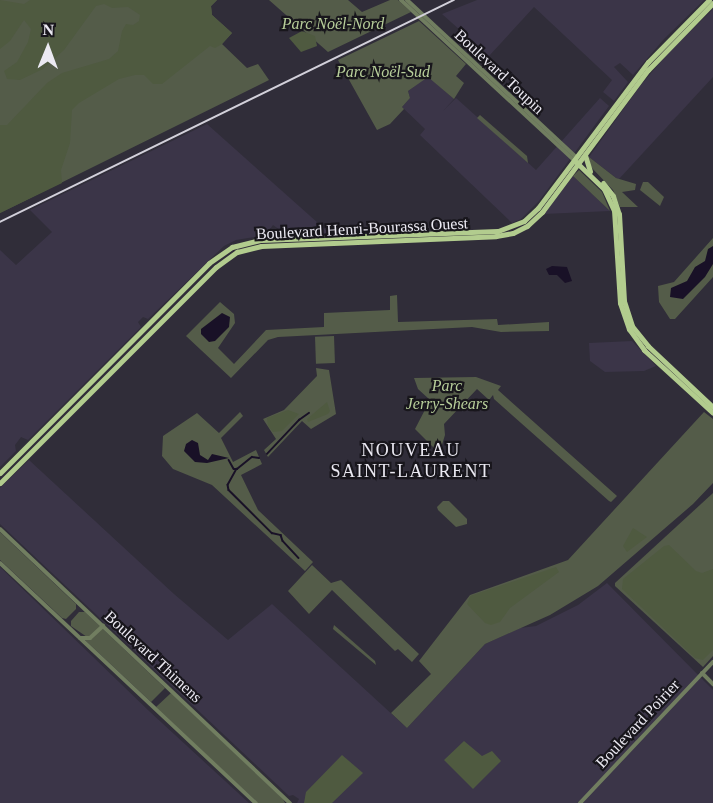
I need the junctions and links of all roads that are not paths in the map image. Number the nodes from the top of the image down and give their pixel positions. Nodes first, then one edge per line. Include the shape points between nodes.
1 (402, 0) edge
2 (407, 0) edge
3 (709, 0) edge
4 (713, 3) edge
5 (586, 154) junction
6 (577, 161) junction
7 (590, 171) junction
8 (713, 407) edge
9 (713, 413) edge
10 (0, 473) edge
11 (0, 483) edge
12 (0, 529) edge
13 (0, 563) edge
14 (103, 626) junction
15 (80, 637) junction
16 (713, 662) edge
17 (702, 673) junction
18 (713, 684) edge
19 (256, 803) edge
20 (290, 803) edge
21 (580, 803) edge

1 - 6 street, Boulevard Toupin
2 - 6 street, Boulevard Toupin
3 - 6 main road, Boulevard Henri-Bourassa Ouest via 648,62
4 - 5 main road, Boulevard Henri-Bourassa Ouest via 648,70
5 - 6 main road, Boulevard Henri-Bourassa Ouest
5 - 7 main road
6 - 7 main road
6 - 9 main road via 604,189 614,210 620,303 629,329 644,350
6 - 10 main road, Boulevard Henri-Bourassa Ouest via 532,215 505,229 261,240 228,249 213,259
6 - 11 main road, Boulevard Henri-Bourassa Ouest via 536,218 508,234 261,246 232,255
7 - 8 main road via 610,191 618,208 624,301 632,326
12 - 14 street, Boulevard Thimens
13 - 15 street
14 - 15 street via 90,638
14 - 20 street, Boulevard Thimens
15 - 19 street
16 - 17 street, Boulevard Poirier
17 - 18 street
17 - 21 street, Boulevard Poirier

